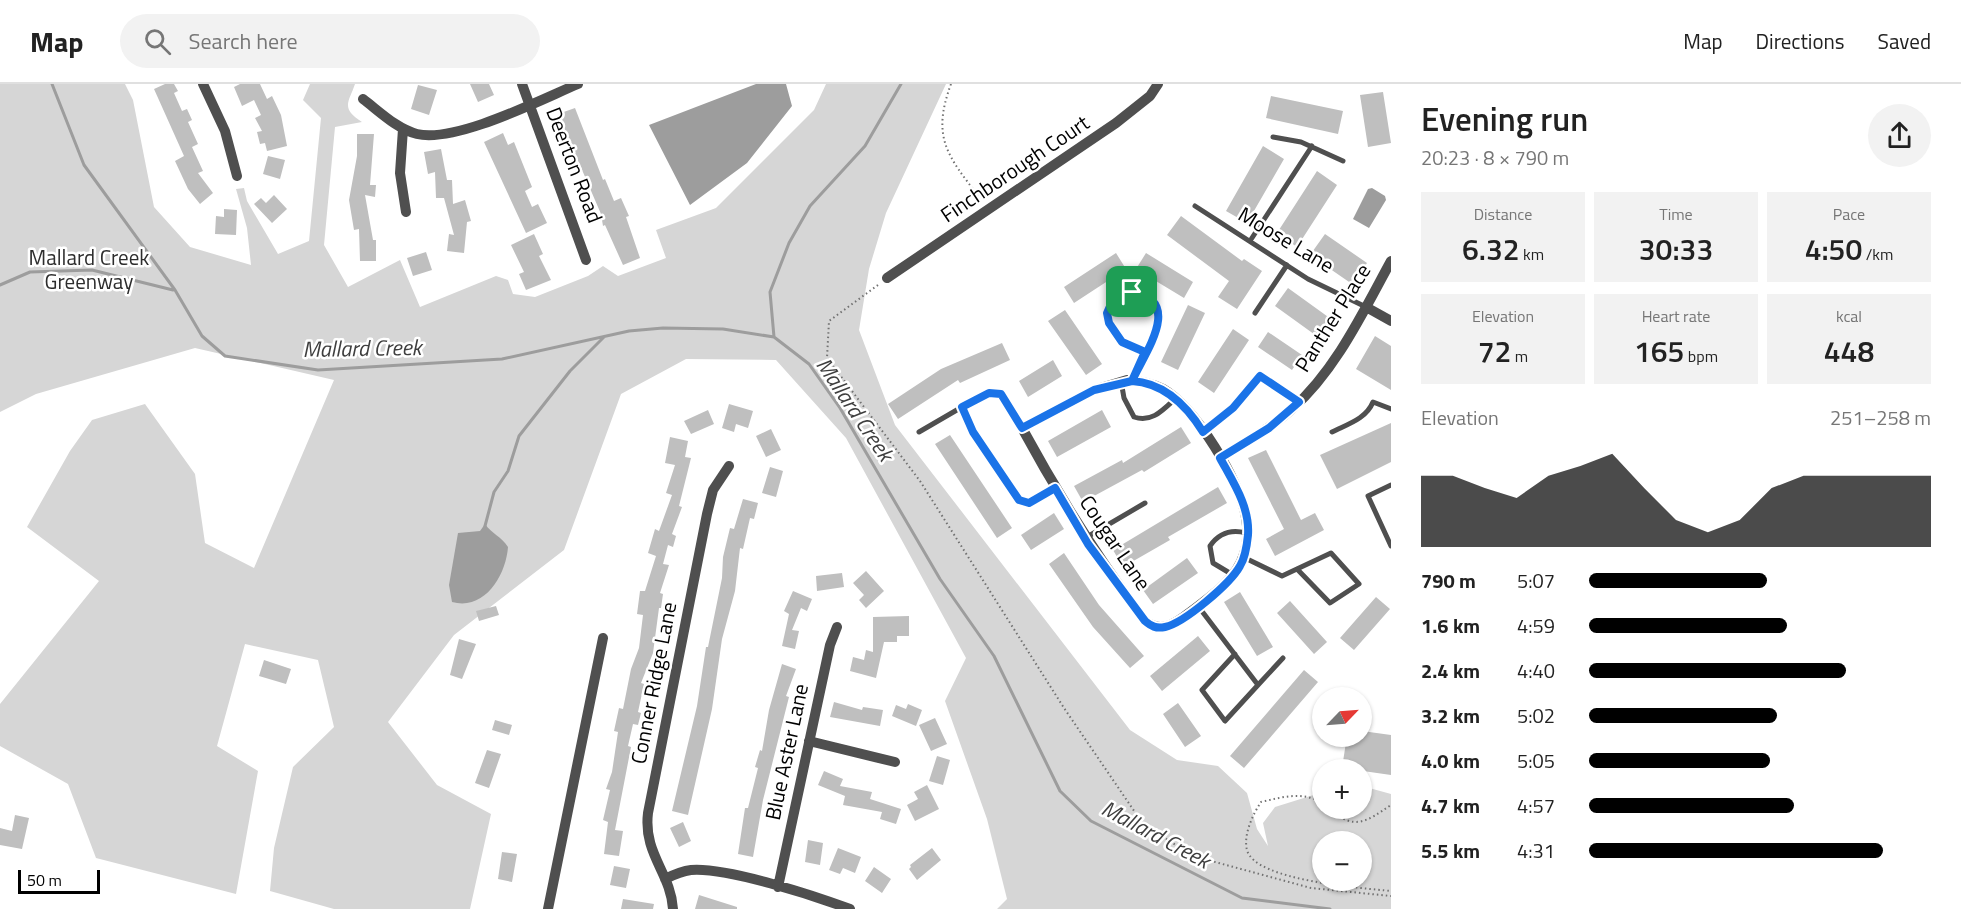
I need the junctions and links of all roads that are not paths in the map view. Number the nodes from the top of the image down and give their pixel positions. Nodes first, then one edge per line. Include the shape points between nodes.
1 (203, 84) edge
2 (522, 84) edge
3 (578, 84) edge
4 (1158, 84) edge
5 (363, 99) dead end
6 (530, 104) junction
7 (404, 129) junction
8 (1273, 137) dead end
9 (1312, 146) junction
10 (1343, 161) dead end
11 (237, 176) dead end
12 (1195, 206) dead end
13 (406, 212) dead end
14 (1250, 241) junction
15 (586, 261) dead end
16 (1391, 261) edge
17 (1287, 265) junction
18 (886, 279) road end
19 (1366, 307) junction
20 (1255, 313) dead end
21 (1391, 321) edge
22 (1145, 352) junction
23 (1127, 381) junction
24 (1176, 398) junction
25 (1299, 402) junction
26 (962, 407) junction
27 (1391, 409) edge
28 (1022, 428) junction
29 (919, 432) dead end
30 (1203, 432) junction
31 (1332, 432) dead end
32 (1220, 458) junction
33 (729, 466) dead end
34 (1391, 485) edge
35 (1055, 488) junction
36 (1145, 503) dead end
37 (1248, 534) junction
38 (1085, 538) junction
39 (1391, 546) edge
40 (1243, 556) junction
41 (1297, 569) junction
42 (1233, 575) junction
43 (1198, 606) junction
44 (837, 627) dead end
45 (603, 638) dead end
46 (1234, 654) junction
47 (1283, 658) dead end
48 (1258, 686) junction
49 (809, 741) junction
50 (895, 762) dead end
51 (665, 879) junction
52 (778, 887) junction
53 (548, 909) edge
54 (673, 909) edge
55 (850, 909) edge

1 - 11 street via 225,131
2 - 6 street, Deerton Road
3 - 6 street
4 - 18 street, Finchborough Court via 1150,96 1116,123
5 - 7 street
6 - 7 street via 457,132 434,136
6 - 15 street, Deerton Road
7 - 13 street via 400,173
8 - 9 lane
9 - 10 lane
9 - 14 lane
12 - 14 lane, Moose Lane
14 - 17 lane, Moose Lane
16 - 19 street, Panther Place
17 - 19 lane, Moose Lane
17 - 20 lane
19 - 21 street, Moose Lane
19 - 25 street, Panther Place via 1327,369
22 - 22 lane via 1160,320 1160,311 1150,299 1132,292 1111,304 1107,313 1109,323 1122,342
22 - 23 lane
23 - 24 street, Cougar Lane via 1162,388
23 - 24 lane via 1129,408 1134,417 1143,420 1155,416
23 - 28 street via 1094,390
24 - 30 street, Cougar Lane
25 - 30 lane via 1260,376 1233,408
25 - 32 street, Panther Place via 1269,428
26 - 28 lane via 989,393 1001,394
26 - 29 lane
26 - 35 lane via 973,432 1019,500 1029,503
27 - 31 lane via 1374,402 1360,418
28 - 35 street, Cougar Lane
30 - 32 street, Cougar Lane
32 - 37 street, Cougar Lane via 1239,493
33 - 51 street, Conner Ridge Lane via 713,490 707,514 648,813 650,846
34 - 39 lane via 1368,496
35 - 38 street, Cougar Lane
36 - 38 lane
37 - 40 street, Cougar Lane
37 - 42 lane via 1226,533 1216,537 1210,546 1213,563
38 - 43 street, Cougar Lane via 1153,627 1172,625
40 - 41 lane via 1282,576
40 - 42 street, Cougar Lane
41 - 41 lane via 1331,553 1359,584 1330,603
42 - 43 street, Cougar Lane
43 - 46 lane
44 - 49 street, Blue Aster Lane
45 - 53 street
46 - 48 lane
46 - 48 lane via 1202,690 1225,720
47 - 48 lane
49 - 50 street
49 - 52 street, Blue Aster Lane
51 - 52 street via 694,870 711,871
51 - 54 street, Conner Ridge Lane
52 - 55 street

